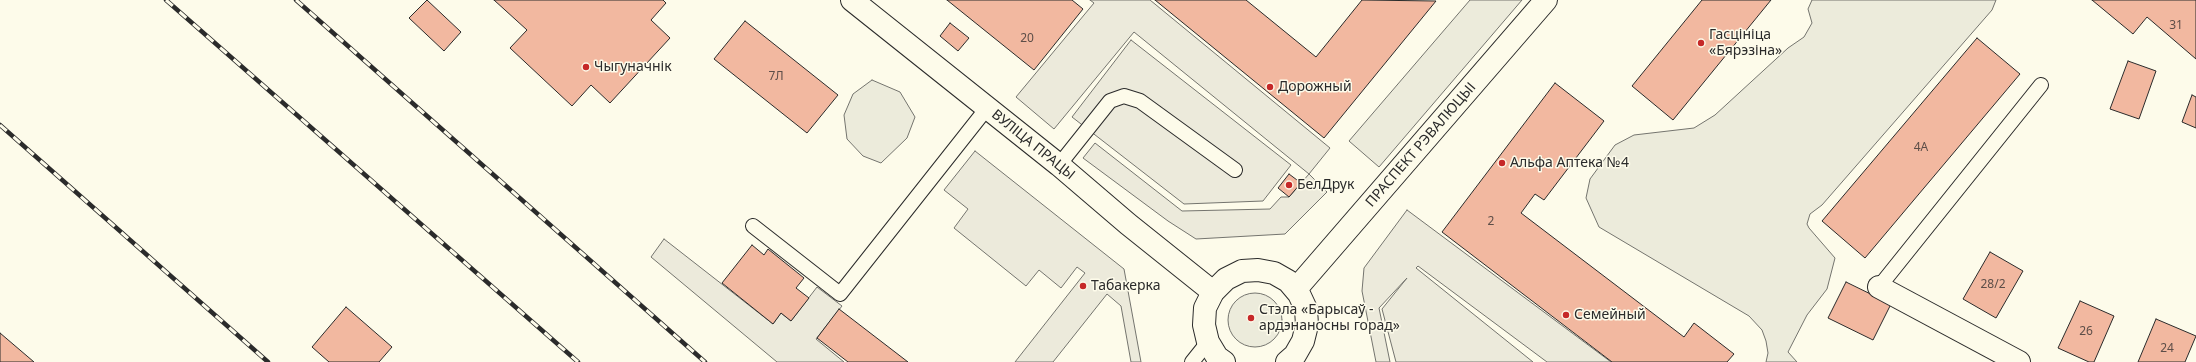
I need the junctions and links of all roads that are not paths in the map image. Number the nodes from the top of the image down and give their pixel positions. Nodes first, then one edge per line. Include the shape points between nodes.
1 (852, 0) edge
2 (1546, 0) edge
3 (2041, 85) dead end
4 (987, 108) junction
5 (1059, 165) junction
6 (1235, 170) dead end
7 (753, 226) dead end
8 (1879, 286) joint
9 (1296, 289) junction
10 (1213, 292) junction
11 (1208, 342) junction
12 (1295, 360) edge
13 (1192, 362) edge
14 (1224, 362) edge
15 (2020, 362) edge

1 - 4 main road, ВУЛІЦА ПРАЦЫ
2 - 9 main road, ПРАСПЕКТ РЭВАЛЮЦЫІ
3 - 8 lane
4 - 5 main road, ВУЛІЦА ПРАЦЫ
4 - 7 lane via 840,294
5 - 6 lane via 1110,101 1124,96 1140,101
5 - 10 main road, ВУЛІЦА ПРАЦЫ
8 - 15 main road
9 - 10 main road via 1274,273 1258,270 1236,274 1226,279
9 - 12 main road via 1306,309 1307,325
10 - 11 main road via 1205,308 1204,325
11 - 13 lane
11 - 14 main road via 1217,357

